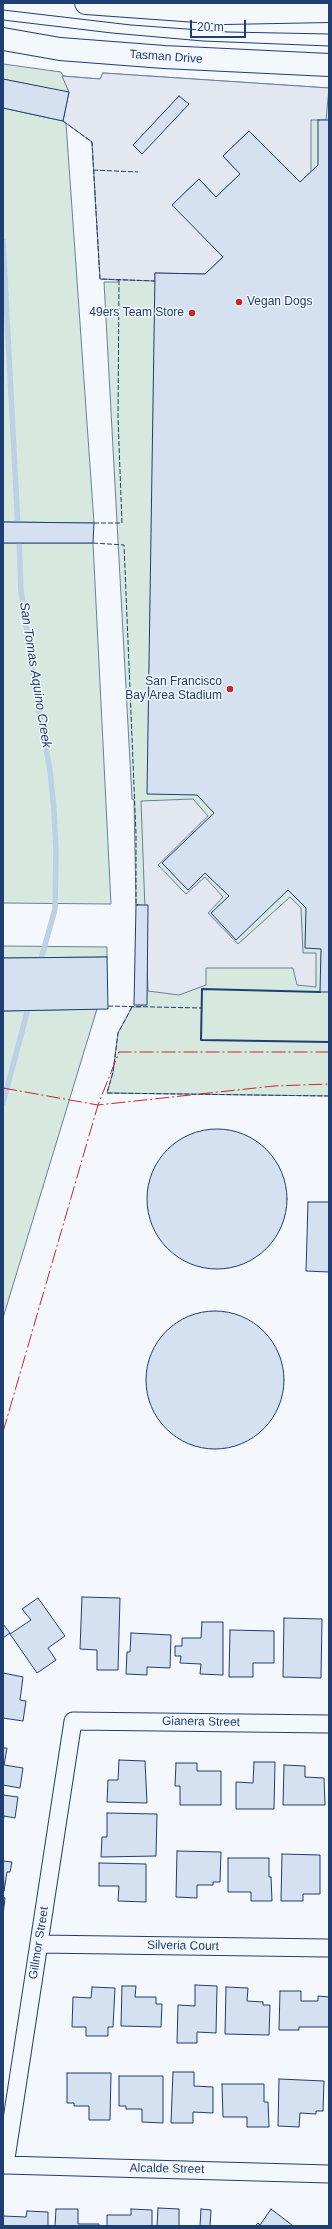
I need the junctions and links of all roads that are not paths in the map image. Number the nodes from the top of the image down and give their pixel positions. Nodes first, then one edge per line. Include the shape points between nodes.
1 (86, 3) edge
2 (329, 12) edge
3 (3, 39) edge
4 (329, 64) edge
5 (73, 1721) joint
6 (329, 1724) edge
7 (39, 1944) junction
8 (327, 1948) dead end
9 (5, 2165) joint
10 (329, 2174) edge

1 - 2 main road via 224,13
3 - 4 main road, Tasman Drive via 60,49 218,61
5 - 6 street, Gianera Street
5 - 7 street, Gillmor Street
7 - 8 street, Silveria Court
7 - 9 street, Gillmor Street
9 - 10 street, Alcalde Street

